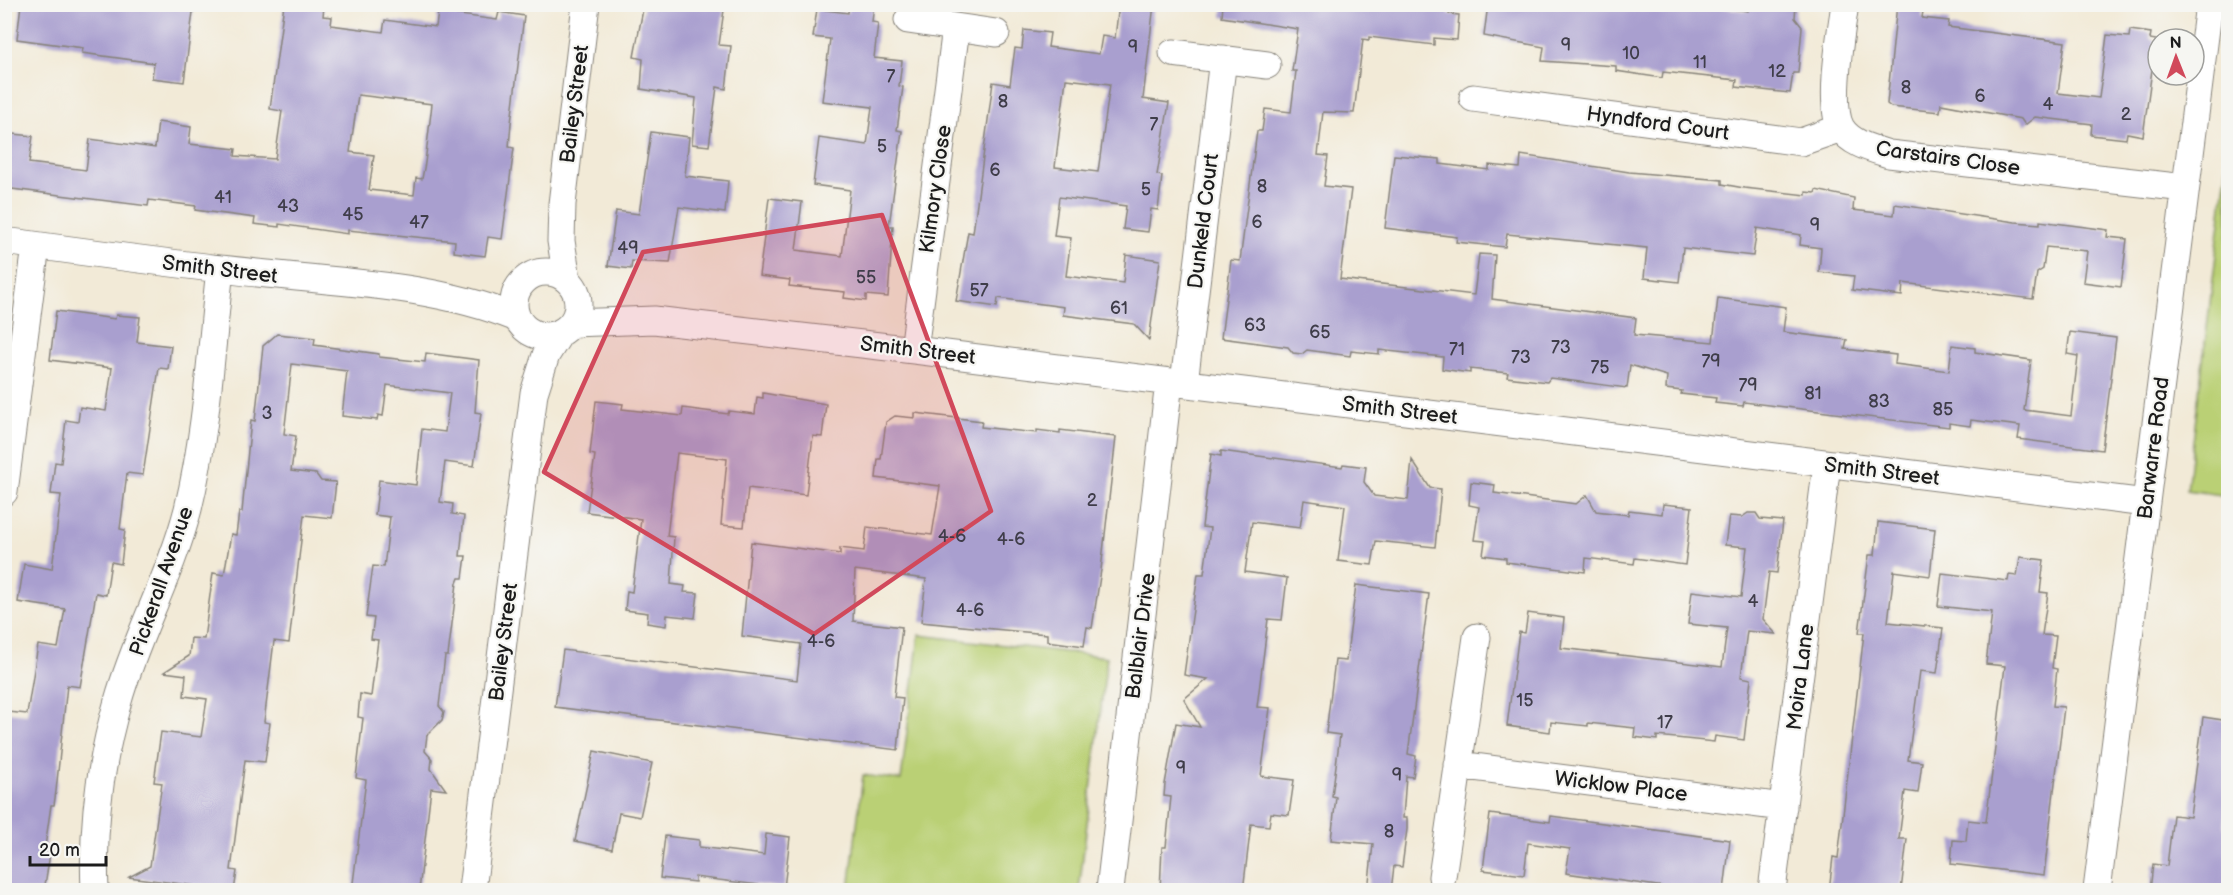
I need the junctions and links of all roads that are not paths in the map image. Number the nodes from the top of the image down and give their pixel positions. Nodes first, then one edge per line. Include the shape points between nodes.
1 (586, 4) edge
2 (1845, 4) edge
3 (2209, 4) edge
4 (908, 20) dead end
5 (956, 28) junction
6 (996, 33) dead end
7 (1173, 53) dead end
8 (1223, 59) junction
9 (1266, 64) dead end
10 (1473, 98) dead end
11 (1841, 128) junction
12 (2185, 188) junction
13 (562, 204) junction
14 (4, 241) edge
15 (36, 246) junction
16 (220, 269) junction
17 (530, 276) junction
18 (572, 284) junction
19 (435, 292) junction
20 (654, 320) junction
21 (521, 323) junction
22 (566, 328) junction
23 (914, 350) junction
24 (1177, 382) junction
25 (534, 393) junction
26 (1827, 464) junction
27 (4, 492) edge
28 (2146, 503) junction
29 (1477, 637) dead end
30 (1458, 765) junction
31 (1783, 807) junction
32 (1442, 877) dead end
33 (95, 891) edge
34 (472, 891) edge
35 (1110, 891) edge
36 (1772, 891) edge
37 (2097, 891) edge

1 - 13 street, Bailey Street
2 - 11 street via 1836,102
3 - 12 street, Barwarre Road
4 - 5 street
5 - 6 street
5 - 23 street, Kilmory Close
7 - 8 street
8 - 9 street
8 - 24 street, Dunkeld Court
10 - 11 street, Hyndford Court via 1800,142
11 - 12 street, Carstairs Close via 1860,144 1889,154
12 - 28 street, Barwarre Road
13 - 17 street, Bailey Street
13 - 18 street, Bailey Street via 561,242
14 - 15 street, Smith Street
15 - 16 street, Smith Street
15 - 27 street
16 - 19 street, Smith Street
16 - 33 street, Pickerall Avenue via 199,451 188,509 118,701 99,788 93,853
17 - 18 street via 552,272
17 - 19 street, Smith Street via 487,290
17 - 21 street, Bailey Street via 515,293 514,308
18 - 20 street, Smith Street via 609,307
18 - 22 street, Bailey Street via 579,301 577,314
19 - 21 street, Smith Street via 486,305
20 - 22 street, Smith Street
20 - 23 street, Smith Street
21 - 22 street via 545,336
21 - 25 street, Bailey Street via 531,356
22 - 25 street, Bailey Street via 546,355
23 - 24 street, Smith Street
24 - 26 street, Smith Street
24 - 35 street, Balblair Drive
25 - 34 street, Bailey Street
26 - 28 street, Smith Street
26 - 31 street, Moira Lane
28 - 37 street, Barwarre Road
29 - 30 street
30 - 31 street, Wicklow Place
30 - 32 street
31 - 36 street, Moira Lane

